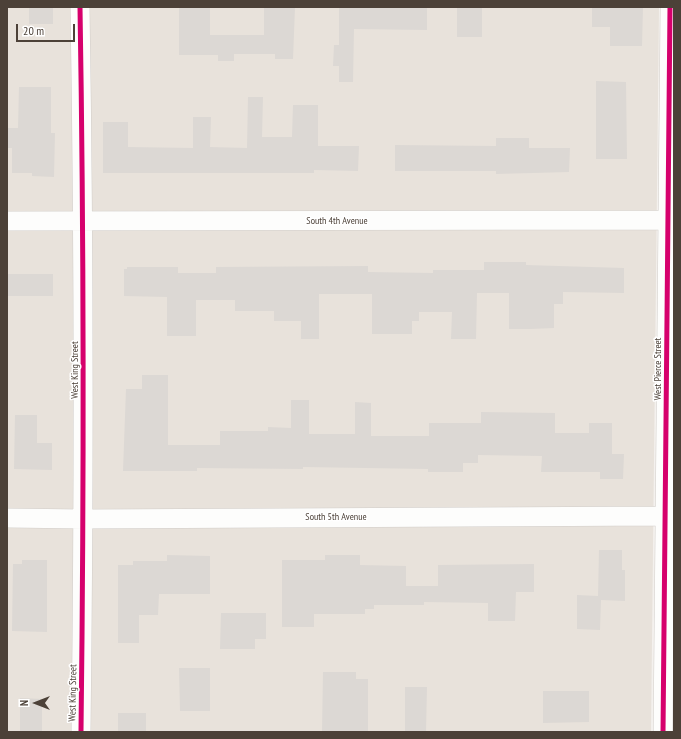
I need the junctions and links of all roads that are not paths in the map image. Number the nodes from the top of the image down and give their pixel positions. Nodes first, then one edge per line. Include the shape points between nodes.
1 (80, 7) edge
2 (670, 7) edge
3 (668, 220) junction
4 (7, 221) edge
5 (84, 222) junction
6 (665, 516) junction
7 (7, 518) edge
8 (84, 519) junction
9 (81, 732) edge
10 (664, 732) edge

1 - 5 street, West King Street
2 - 3 street, West Pierce Street
3 - 5 street, South 4th Avenue
3 - 6 street, West Pierce Street
4 - 5 street, South 4th Avenue
5 - 8 street, West King Street
6 - 8 street, South 5th Avenue
6 - 10 street, West Pierce Street
7 - 8 street, South 5th Avenue
8 - 9 street, West King Street

